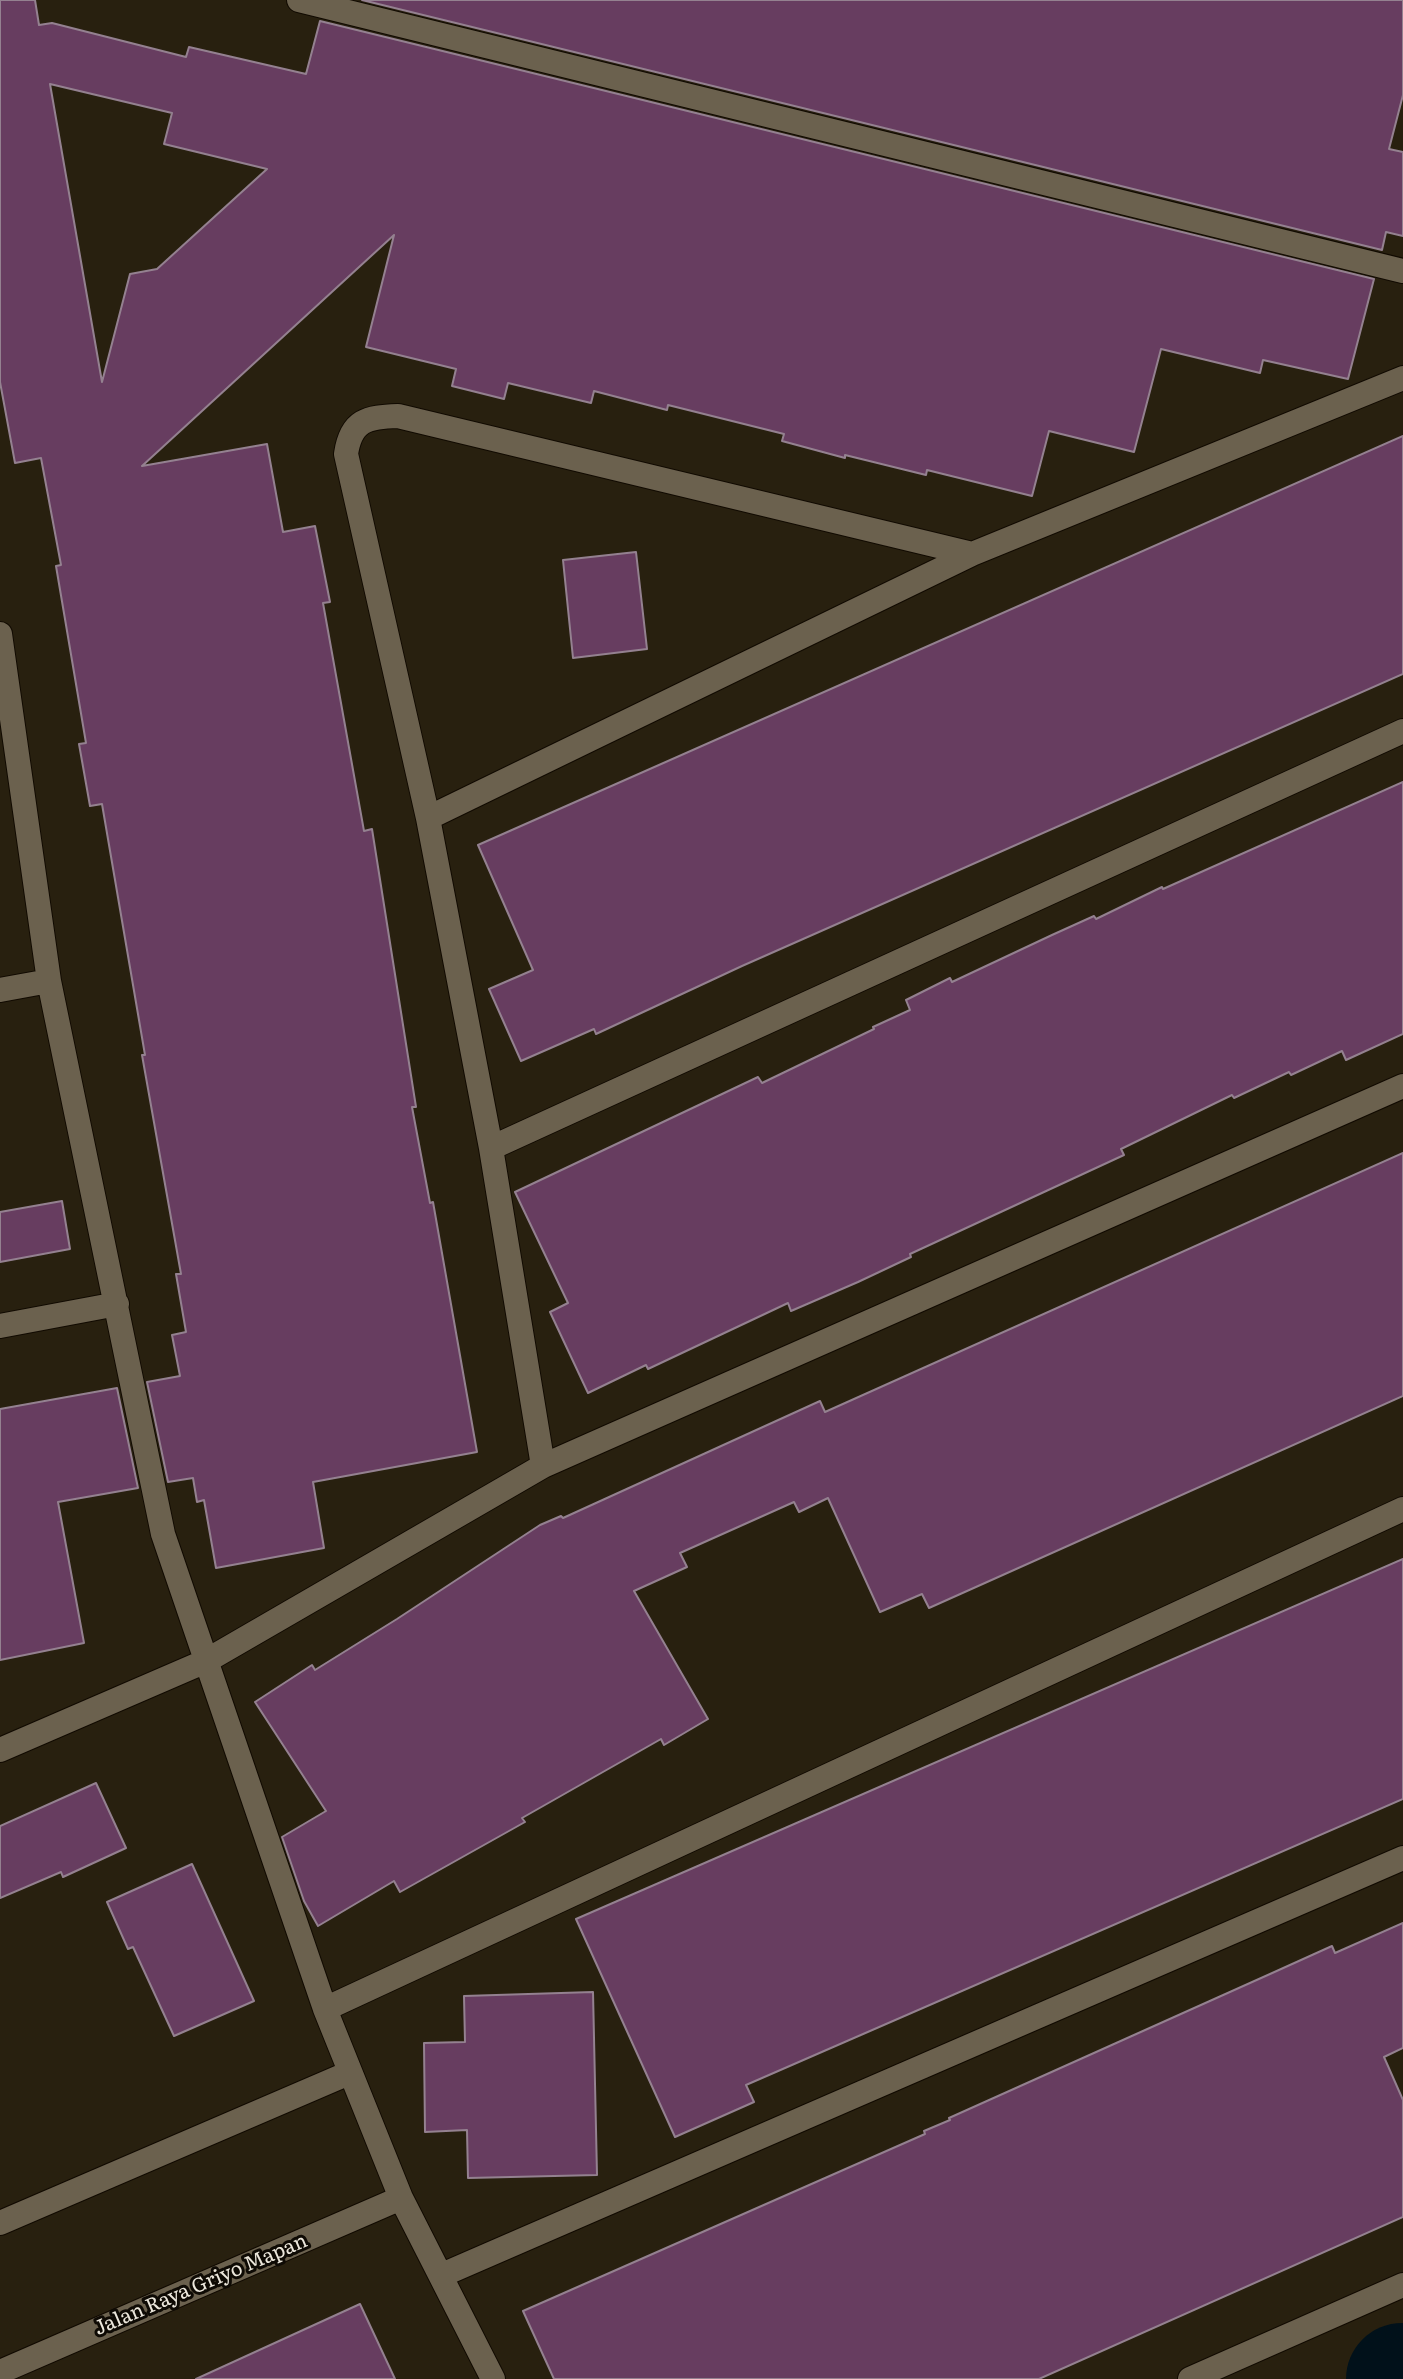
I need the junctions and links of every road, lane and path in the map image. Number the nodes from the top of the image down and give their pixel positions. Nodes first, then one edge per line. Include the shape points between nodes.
1 (299, 0) edge
2 (1403, 271) edge
3 (1403, 378) edge
4 (972, 554) junction
5 (0, 634) edge
6 (1403, 731) edge
7 (428, 818) junction
8 (49, 981) junction
9 (0, 990) edge
10 (1403, 1086) edge
11 (491, 1148) junction
12 (117, 1304) junction
13 (0, 1326) edge
14 (543, 1466) junction
15 (1403, 1509) edge
16 (206, 1661) junction
17 (0, 1750) edge
18 (1403, 1858) edge
19 (325, 2009) junction
20 (349, 2073) junction
21 (401, 2198) junction
22 (0, 2223) edge
23 (442, 2275) junction
24 (1403, 2285) edge
25 (0, 2372) edge
26 (493, 2379) edge
27 (1190, 2379) edge

1 - 2 street
3 - 4 street
4 - 7 street
4 - 7 street via 398,416 371,416 348,440 346,454
5 - 8 street
6 - 11 street
7 - 11 street
8 - 9 street
8 - 12 street
10 - 14 street
11 - 14 street
12 - 13 street
12 - 16 street via 163,1534
14 - 16 street
15 - 19 street
16 - 17 street
16 - 19 street
18 - 23 street
19 - 20 street
20 - 21 street
20 - 22 street
21 - 23 street
21 - 25 street, Jalan Raya Griyo Mapan
23 - 26 street
24 - 27 street

